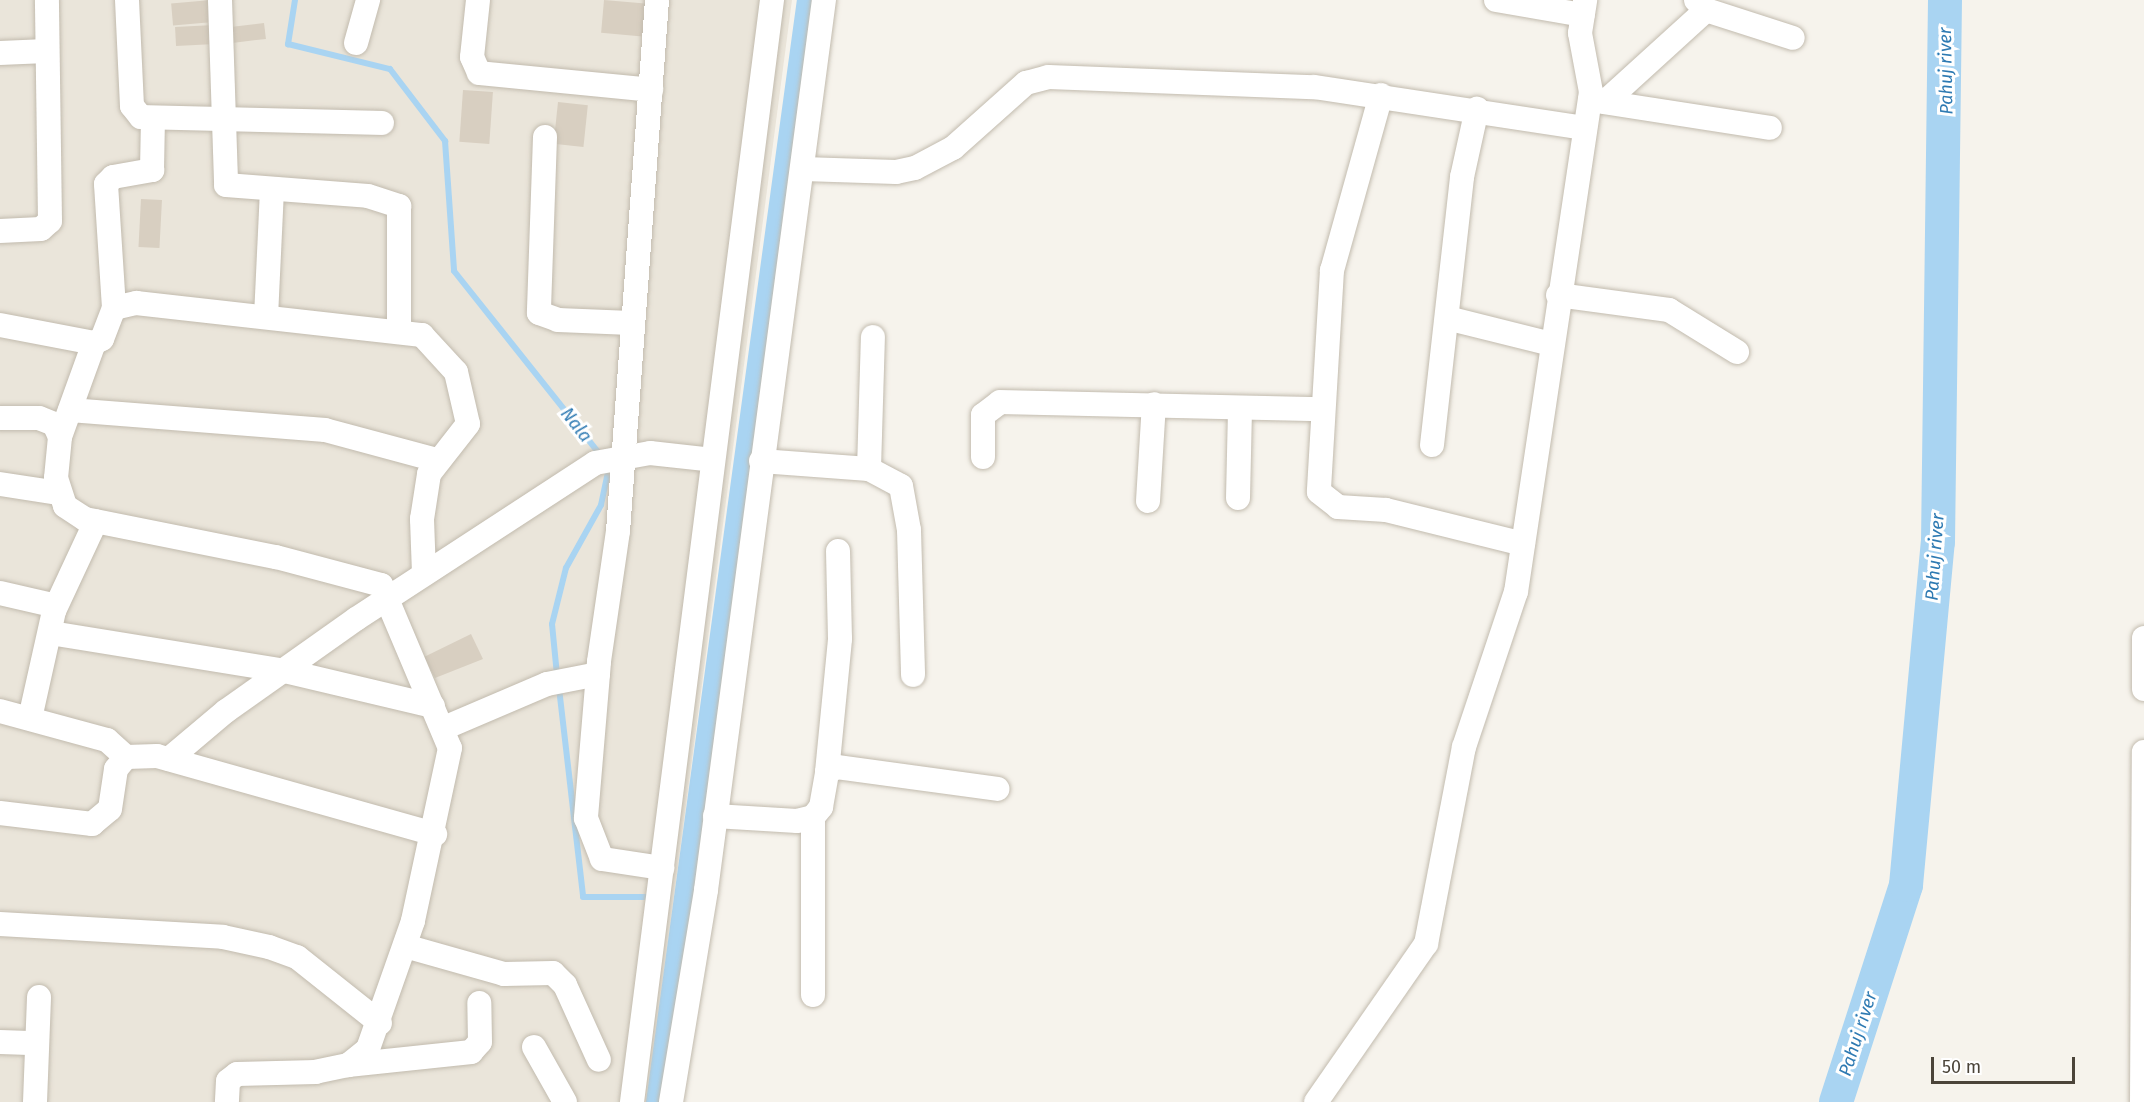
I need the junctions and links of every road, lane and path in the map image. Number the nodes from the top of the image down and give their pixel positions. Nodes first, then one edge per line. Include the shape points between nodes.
1 (47, 0) edge
2 (127, 0) edge
3 (220, 0) edge
4 (368, 0) edge
5 (478, 0) edge
6 (657, 0) edge
7 (772, 0) edge
8 (824, 0) edge
9 (1496, 0) edge
10 (1701, 5) edge
11 (1584, 7) edge
12 (1793, 38) dead end
13 (356, 43) dead end
14 (46, 51) junction
15 (0, 52) edge
16 (651, 90) junction
17 (1381, 95) junction
18 (1597, 101) junction
19 (1477, 109) junction
20 (153, 117) junction
21 (221, 119) junction
22 (382, 123) dead end
23 (1585, 128) junction
24 (1770, 128) dead end
25 (544, 137) dead end
26 (803, 169) junction
27 (272, 192) junction
28 (0, 231) edge
29 (1558, 295) junction
30 (114, 308) junction
31 (266, 317) junction
32 (1447, 318) junction
33 (631, 323) junction
34 (0, 325) edge
35 (399, 330) junction
36 (873, 337) dead end
37 (94, 343) junction
38 (1551, 344) junction
39 (1737, 352) dead end
40 (1154, 404) junction
41 (1240, 408) junction
42 (1320, 409) junction
43 (70, 411) junction
44 (0, 418) edge
45 (60, 437) junction
46 (1432, 445) dead end
47 (610, 457) junction
48 (983, 457) dead end
49 (713, 459) junction
50 (436, 460) junction
51 (760, 461) junction
52 (869, 470) junction
53 (0, 484) edge
54 (58, 493) junction
55 (1238, 498) dead end
56 (1148, 501) dead end
57 (96, 521) junction
58 (1523, 544) junction
59 (838, 551) dead end
60 (424, 574) junction
61 (0, 593) edge
62 (389, 599) junction
63 (52, 622) junction
64 (2144, 638) edge
65 (285, 672) junction
66 (598, 674) junction
67 (913, 675) dead end
68 (2144, 689) edge
69 (433, 706) junction
70 (0, 711) edge
71 (30, 718) junction
72 (444, 728) junction
73 (2144, 752) edge
74 (126, 757) junction
75 (169, 759) junction
76 (827, 772) junction
77 (998, 789) dead end
78 (0, 813) edge
79 (715, 816) junction
80 (813, 817) junction
81 (435, 834) junction
82 (661, 877) junction
83 (0, 924) edge
84 (405, 946) junction
85 (813, 995) dead end
86 (39, 997) dead end
87 (479, 1003) dead end
88 (380, 1023) junction
89 (0, 1042) edge
90 (37, 1043) junction
91 (534, 1047) dead end
92 (599, 1060) dead end
93 (348, 1065) junction
94 (220, 1101) edge
95 (35, 1102) edge
96 (565, 1102) edge
97 (632, 1102) edge
98 (671, 1102) edge
99 (1316, 1102) edge
100 (2142, 1102) edge

1 - 14 street
2 - 20 street via 132,106 136,114
3 - 21 street
4 - 13 street
5 - 16 street via 472,57 479,73
6 - 16 street
7 - 49 street
8 - 26 street
9 - 11 street
10 - 12 street
10 - 18 street
11 - 18 street via 1580,33
14 - 15 street
14 - 28 street via 50,221 41,229
16 - 33 street
17 - 19 street
17 - 26 street via 1314,87 1048,77 1026,83 953,148 915,168 896,172
17 - 42 street via 1332,270
18 - 23 street
18 - 24 street
19 - 23 street
19 - 32 street via 1462,177
20 - 21 street
20 - 30 street via 152,170 113,177 106,184
21 - 22 street
21 - 27 street via 226,185
23 - 29 street
25 - 33 street via 539,313 558,320
26 - 51 street
27 - 31 street
27 - 35 street via 368,196 399,206
29 - 38 street
29 - 39 street via 1669,310
30 - 31 street via 136,303
30 - 37 street via 102,339
31 - 35 street
32 - 38 street
32 - 46 street
33 - 47 street
34 - 37 street
35 - 50 street via 438,346 465,392 468,424
36 - 52 street
37 - 43 street
38 - 58 street
40 - 41 street
40 - 48 street via 1000,402 983,415
40 - 56 street
41 - 42 street
41 - 55 street
42 - 58 street via 1316,469 1319,492 1327,502 1386,510
43 - 45 street
43 - 50 street via 325,430
44 - 45 street via 39,418 54,424
45 - 54 street
47 - 49 street
47 - 60 street
47 - 66 street via 618,531
49 - 82 street
50 - 60 street via 423,494
51 - 52 street
51 - 79 street
52 - 67 street via 890,476 906,504
53 - 54 street
54 - 57 street via 76,515
57 - 62 street via 363,579 381,585
57 - 63 street
58 - 99 street via 1516,592 1464,747 1426,944
59 - 76 street via 840,639
60 - 62 street
61 - 63 street via 48,604
62 - 65 street
62 - 69 street via 412,668
63 - 65 street
63 - 71 street
64 - 68 street
65 - 69 street
65 - 75 street
66 - 72 street via 559,682
66 - 82 street via 586,787 586,818 594,851 602,860
69 - 72 street
70 - 71 street
71 - 74 street via 107,740
72 - 81 street via 450,757
73 - 100 street
74 - 75 street
74 - 78 street via 116,769 110,809 93,824
75 - 81 street
76 - 77 street via 848,767
76 - 80 street via 821,807
79 - 80 street via 797,821
79 - 98 street
80 - 85 street
81 - 84 street
82 - 97 street
83 - 88 street via 223,937 269,946 297,957
84 - 88 street
84 - 92 street via 504,974 553,973 565,985
86 - 90 street
87 - 93 street via 480,1042 471,1052
88 - 93 street via 368,1049
89 - 90 street
90 - 95 street
91 - 96 street
93 - 94 street via 237,1074 228,1081

